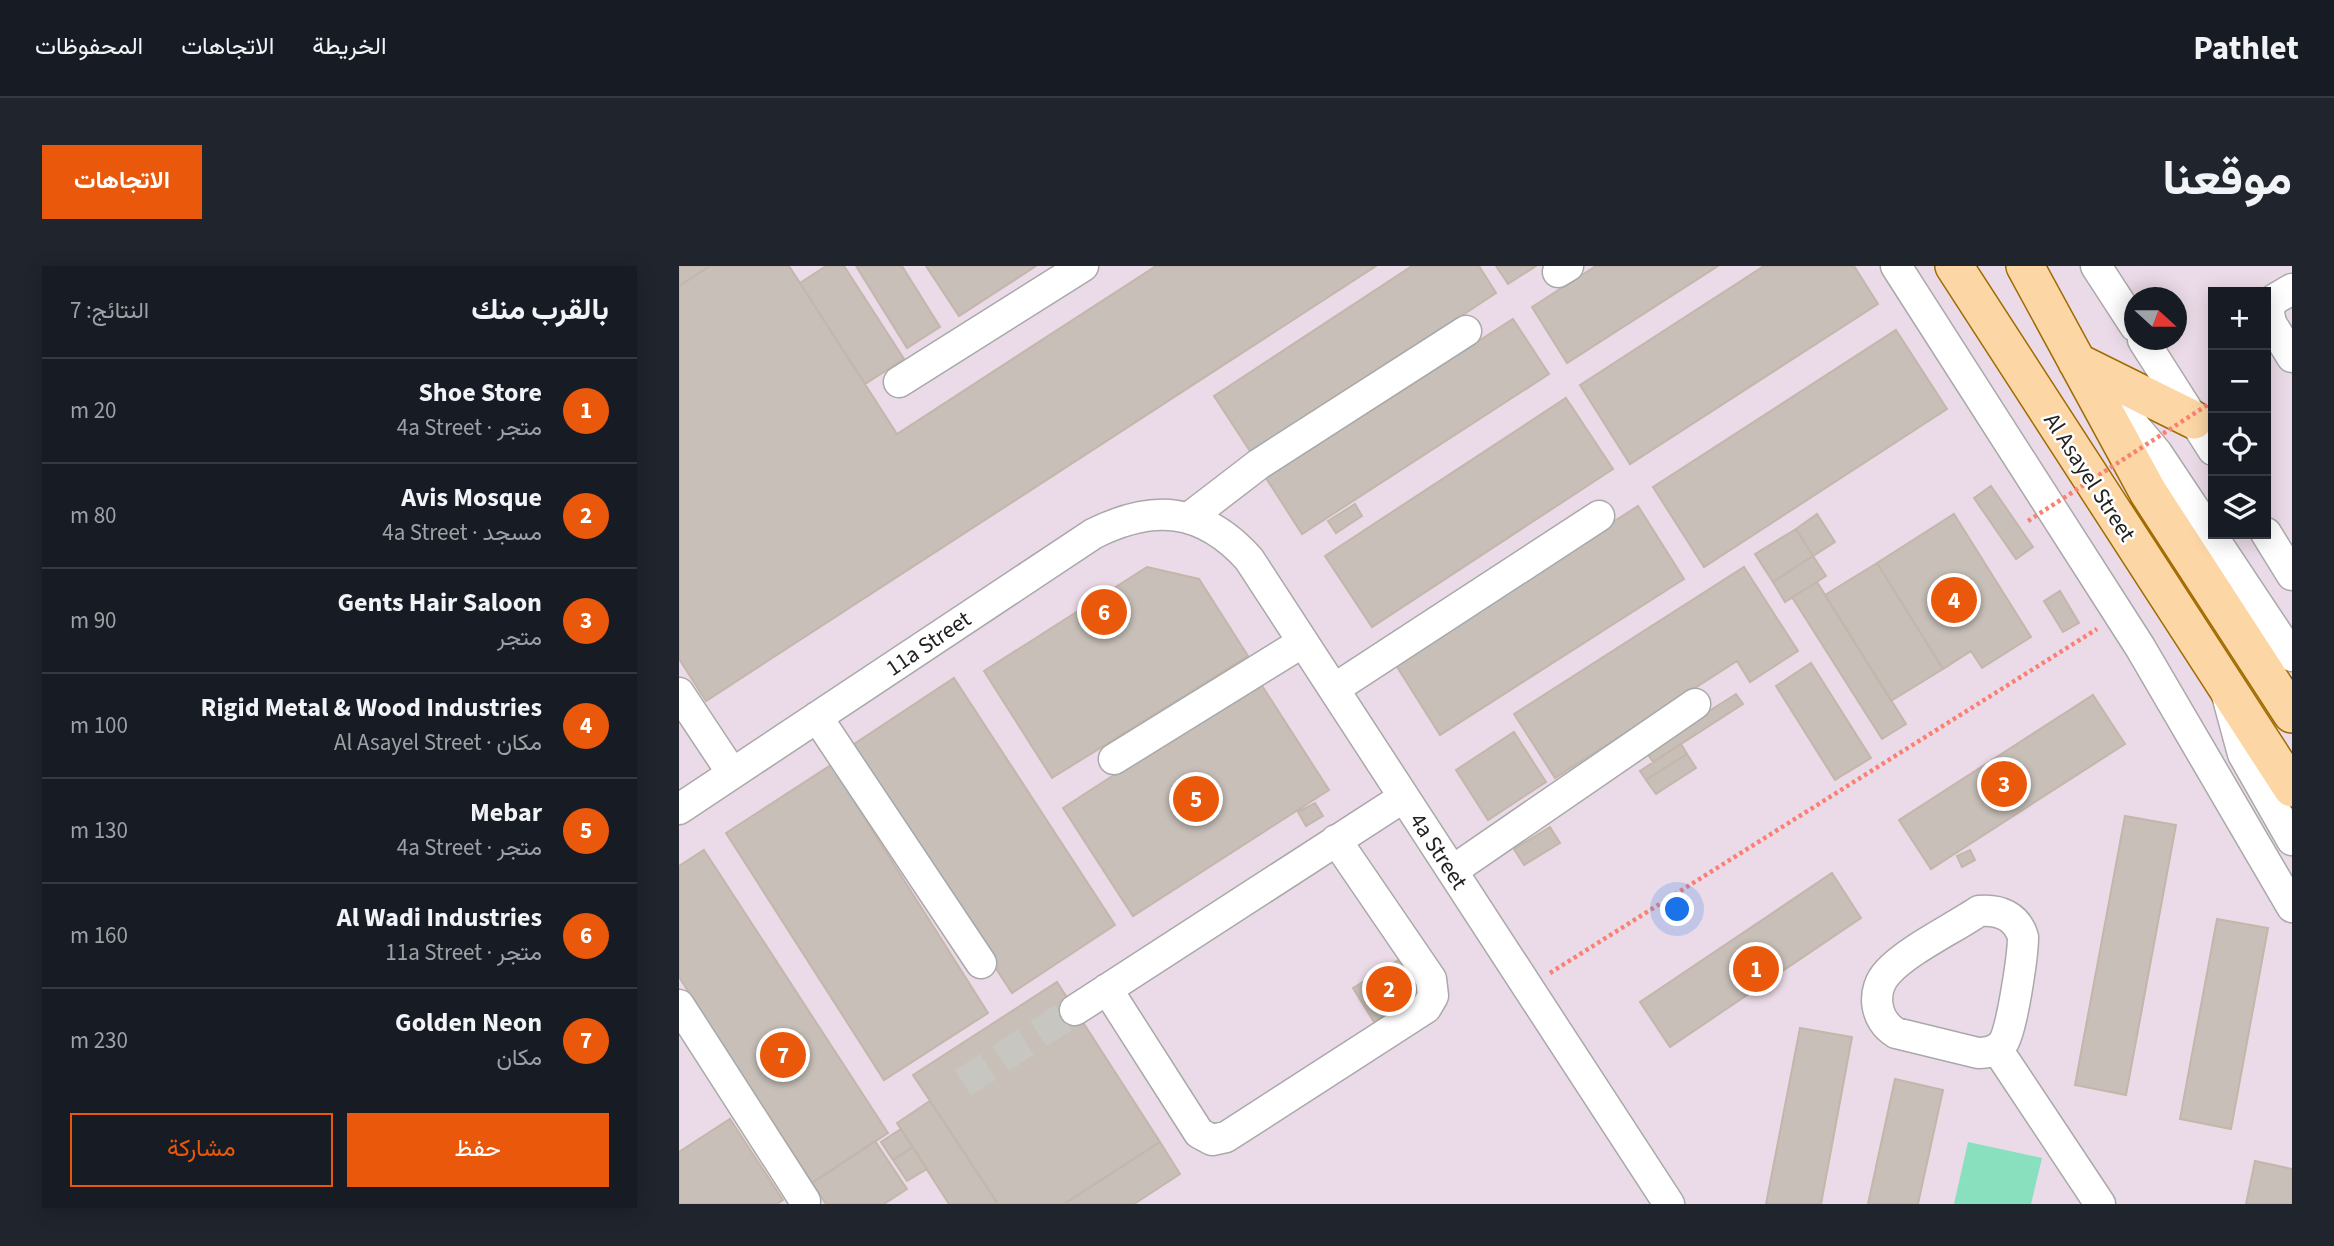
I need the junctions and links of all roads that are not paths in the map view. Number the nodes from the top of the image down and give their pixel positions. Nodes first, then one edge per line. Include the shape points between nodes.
1 (1083, 266) edge
2 (1896, 266) edge
3 (1954, 266) edge
4 (2025, 266) edge
5 (2096, 266) edge
6 (2292, 289) edge
7 (2124, 311) edge
8 (1466, 331) dead end
9 (2151, 350) edge
10 (2292, 356) edge
11 (2077, 362) junction
12 (899, 382) dead end
13 (2207, 424) edge
14 (1599, 516) dead end
15 (1191, 517) junction
16 (1303, 642) junction
17 (2292, 656) edge
18 (2225, 687) junction
19 (1334, 689) junction
20 (679, 692) edge
21 (1695, 704) dead end
22 (2292, 714) edge
23 (817, 717) junction
24 (1114, 759) dead end
25 (732, 773) junction
26 (2292, 788) edge
27 (1404, 797) junction
28 (679, 809) edge
29 (1336, 840) junction
30 (2292, 841) edge
31 (1451, 871) junction
32 (2292, 907) edge
33 (981, 963) dead end
34 (1107, 989) junction
35 (679, 1005) edge
36 (1075, 1010) tunnel mouth
37 (1997, 1049) junction
38 (805, 1201) dead end
39 (1669, 1204) edge
40 (2100, 1204) edge

1 - 12 street
2 - 32 street via 2140,647
3 - 18 main road, Al Asayel Street
4 - 11 main road
5 - 7 street
6 - 10 street via 2268,308 2271,323
8 - 15 street via 1259,464
9 - 13 street
11 - 13 main road
11 - 17 street via 2157,453
11 - 22 main road via 2148,492
14 - 19 street
15 - 16 street, 4a Street via 1236,545
15 - 23 street, 11a Street via 1130,518 1093,534
16 - 19 street, 4a Street
16 - 24 street
18 - 26 main road, Al Asayel Street
18 - 30 street via 2243,754
19 - 27 street, 4a Street
20 - 25 street
21 - 31 street
23 - 25 street, 11a Street
23 - 33 street
25 - 28 street, 11a Street
27 - 29 street
27 - 31 street, 4a Street
29 - 34 street
29 - 34 street via 1431,979 1430,1003 1414,1016 1226,1137 1212,1140 1199,1133
31 - 39 street, 4a Street
34 - 36 street
35 - 38 street
37 - 37 street via 2007,1035 2023,937 2007,915 1989,910 1979,911 1895,966 1880,984 1877,1008 1896,1033 1979,1053
37 - 40 street

